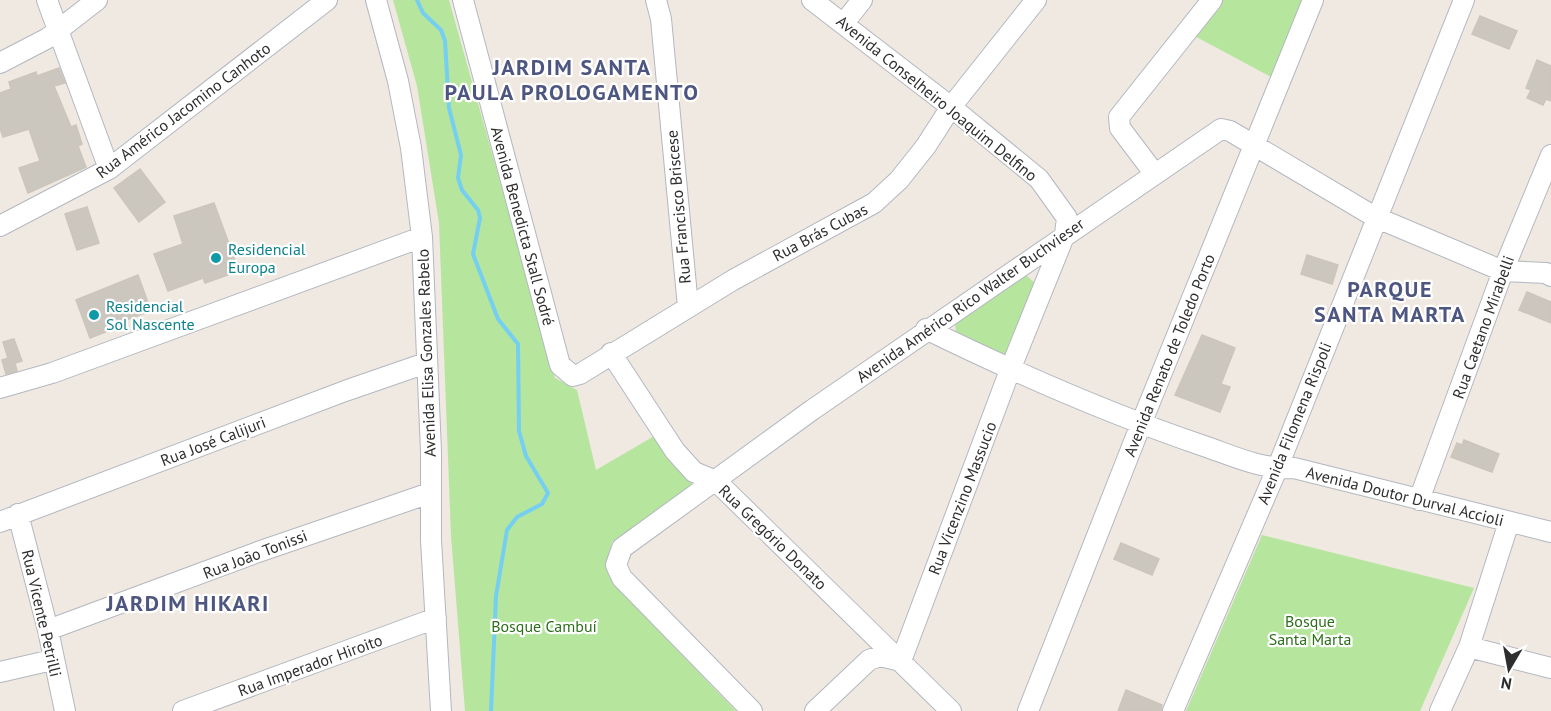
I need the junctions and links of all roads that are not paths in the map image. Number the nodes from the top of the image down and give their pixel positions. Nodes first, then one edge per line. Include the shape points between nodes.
1 (47, 0) edge
2 (97, 0) edge
3 (327, 0) edge
4 (375, 0) edge
5 (463, 0) edge
6 (656, 0) edge
7 (812, 0) edge
8 (861, 0) edge
9 (1036, 0) edge
10 (1212, 0) edge
11 (1313, 0) edge
12 (1464, 0) edge
13 (844, 23) junction
14 (58, 30) junction
15 (0, 63) edge
16 (951, 106) junction
17 (1254, 146) junction
18 (1551, 155) edge
19 (109, 169) junction
20 (1154, 173) junction
21 (1375, 217) junction
22 (0, 226) edge
23 (1065, 234) junction
24 (422, 237) junction
25 (1503, 271) junction
26 (1549, 273) edge
27 (688, 307) junction
28 (926, 329) junction
29 (611, 353) junction
30 (426, 363) junction
31 (1010, 370) junction
32 (573, 376) joint
33 (0, 388) edge
34 (1141, 424) junction
35 (1277, 469) junction
36 (716, 481) junction
37 (430, 493) junction
38 (1419, 500) junction
39 (18, 514) junction
40 (0, 522) edge
41 (1509, 522) junction
42 (1551, 532) edge
43 (436, 618) junction
44 (48, 630) junction
45 (1469, 647) junction
46 (52, 660) junction
47 (901, 661) junction
48 (1551, 668) edge
49 (0, 672) edge
50 (65, 711) edge
51 (183, 711) edge
52 (441, 711) edge
53 (752, 711) edge
54 (815, 711) edge
55 (951, 711) edge
56 (1028, 711) edge
57 (1173, 711) edge
58 (1440, 711) edge

1 - 14 street
2 - 14 street
3 - 19 street, Rua Américo Jacomino Canhoto
4 - 24 street, Avenida Elisa Gonzales Rabelo via 400,92
5 - 32 street, Avenida Benedicta Stall Sodré via 560,365
6 - 27 street, Rua Francisco Briscese via 661,19
7 - 13 street, Avenida Conselheiro Joaquim Delfino
8 - 13 street
9 - 16 street, Rua Brás Cubas
10 - 20 street via 1119,117 1120,128
11 - 17 street, Avenida Renato de Toledo Porto
12 - 21 street, Avenida Filomena Rispoli
13 - 16 street, Avenida Conselheiro Joaquim Delfino
14 - 15 street
14 - 19 street
16 - 23 street, Avenida Conselheiro Joaquim Delfino via 1039,178 1067,218
16 - 27 street, Rua Brás Cubas via 920,154 874,203
17 - 20 street, Avenida Américo Rico Walter Buchvieser via 1221,129
17 - 21 street
17 - 34 street, Avenida Renato de Toledo Porto
18 - 25 street, Rua Caetano Mirabelli
19 - 22 street, Rua Américo Jacomino Canhoto
20 - 23 street, Avenida Américo Rico Walter Buchvieser
21 - 25 street
21 - 35 street, Avenida Filomena Rispoli
23 - 28 street, Avenida Américo Rico Walter Buchvieser
23 - 31 street, Rua Vicenzino Massucio
24 - 30 street, Avenida Elisa Gonzales Rabelo
24 - 33 street via 52,373
25 - 26 street
25 - 38 street, Rua Caetano Mirabelli
27 - 29 street, Rua Brás Cubas
28 - 31 street, Avenida Doutor Durval Accioli
28 - 36 street, Avenida Américo Rico Walter Buchvieser
29 - 32 street, Rua Brás Cubas
29 - 36 street, Rua Gregório Donato via 675,451 694,472
30 - 37 street, Avenida Elisa Gonzales Rabelo
30 - 39 street, Rua José Calijuri
31 - 34 street, Avenida Doutor Durval Accioli
31 - 47 street, Rua Vicenzino Massucio
34 - 35 street, Avenida Doutor Durval Accioli
34 - 56 street, Avenida Renato de Toledo Porto
35 - 38 street, Avenida Doutor Durval Accioli via 1294,468
35 - 57 street, Avenida Filomena Rispoli
36 - 47 street, Rua Gregório Donato
36 - 53 street, Avenida Américo Rico Walter Buchvieser via 628,543 616,565 622,578
37 - 43 street, Avenida Elisa Gonzales Rabelo
37 - 44 street, Rua João Tonissi
38 - 41 street, Avenida Doutor Durval Accioli
39 - 40 street, Rua José Calijuri
39 - 44 street, Rua Vicente Petrilli
41 - 42 street, Avenida Doutor Durval Accioli
41 - 45 street
43 - 51 street, Rua Imperador Hiroito
43 - 52 street, Avenida Elisa Gonzales Rabelo
44 - 46 street, Rua Vicente Petrilli
45 - 48 street
45 - 58 street
46 - 49 street
46 - 50 street, Rua Vicente Petrilli
47 - 54 street via 880,656 868,660
47 - 55 street, Rua Gregório Donato

